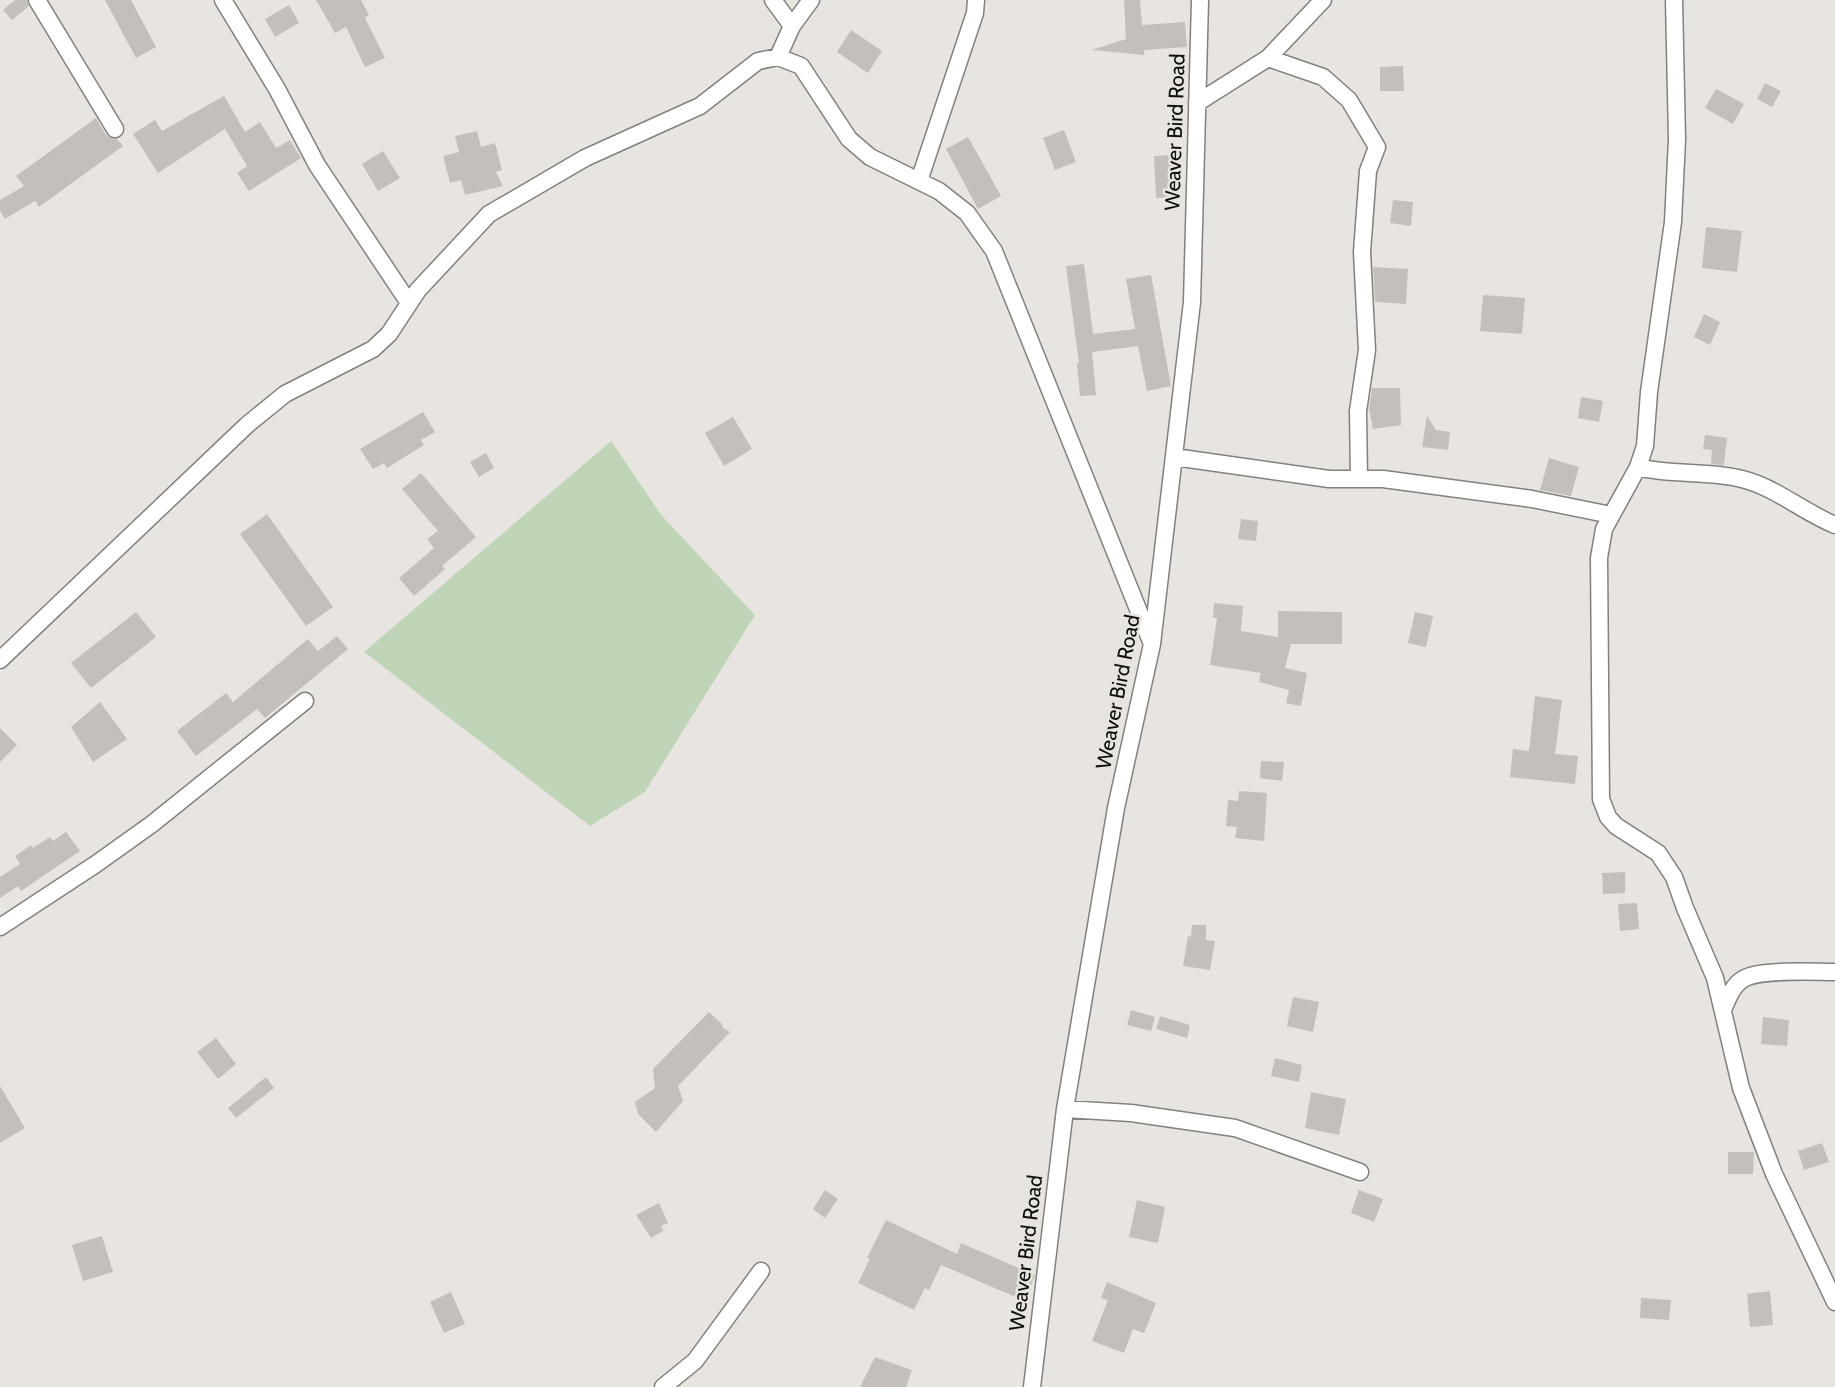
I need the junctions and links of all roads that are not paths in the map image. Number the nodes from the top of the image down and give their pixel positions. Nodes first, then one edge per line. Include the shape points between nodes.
1 (37, 0) edge
2 (223, 0) edge
3 (773, 0) edge
4 (811, 0) edge
5 (976, 0) edge
6 (1200, 0) edge
7 (1323, 0) edge
8 (1674, 0) edge
9 (792, 26) junction
10 (778, 57) junction
11 (1268, 58) junction
12 (1197, 103) junction
13 (115, 129) dead end
14 (919, 181) junction
15 (409, 303) junction
16 (1174, 457) junction
17 (1638, 467) junction
18 (1359, 479) junction
19 (1611, 515) junction
20 (1835, 526) edge
21 (1152, 644) junction
22 (0, 660) edge
23 (305, 701) dead end
24 (0, 927) edge
25 (1835, 972) edge
26 (1723, 1010) junction
27 (1065, 1110) junction
28 (1360, 1172) dead end
29 (761, 1271) dead end
30 (1835, 1302) edge
31 (663, 1387) edge
32 (1032, 1387) edge

1 - 13 street
2 - 15 street via 317,165
3 - 9 street
4 - 9 street
5 - 14 street
6 - 12 street, Weaver Bird Road
7 - 11 street
8 - 17 street via 1677,139 1672,222 1645,446
9 - 10 street
10 - 14 street via 802,66 849,139 870,157
10 - 15 street via 758,61 700,106 585,158 489,215
11 - 12 street
11 - 18 street via 1323,77 1349,100 1377,147 1367,170 1362,252 1367,350 1358,411
12 - 16 street, Weaver Bird Road via 1192,302
14 - 21 street via 967,213 995,251
15 - 22 street via 373,349 285,394 247,425
16 - 18 street via 1329,479
16 - 21 street, Weaver Bird Road
17 - 19 street
17 - 20 street via 1743,479
18 - 19 street via 1532,499
19 - 26 street via 1600,558 1601,799 1616,826 1658,853 1674,877 1715,978
21 - 27 street, Weaver Bird Road via 1116,808
23 - 24 street via 152,824
25 - 26 street via 1747,976 1731,991
26 - 30 street via 1741,1088 1774,1174
27 - 28 street via 1235,1128
27 - 32 street, Weaver Bird Road
29 - 31 street via 695,1362

